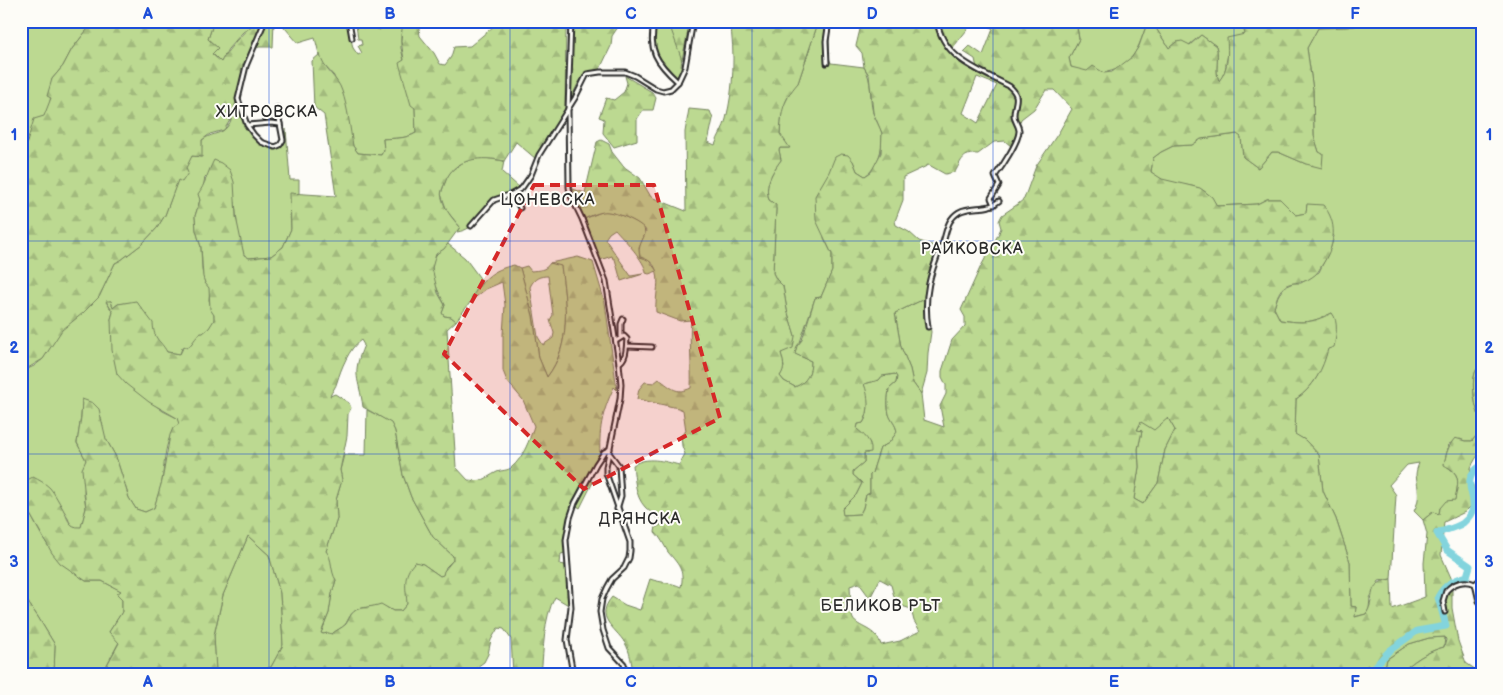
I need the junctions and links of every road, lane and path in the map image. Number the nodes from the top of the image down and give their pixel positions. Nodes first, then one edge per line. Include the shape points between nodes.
1 (265, 21) edge
2 (349, 21) edge
3 (571, 21) edge
4 (655, 21) edge
5 (693, 21) edge
6 (829, 21) edge
7 (937, 21) edge
8 (352, 38) dead end
9 (827, 63) dead end
10 (678, 82) junction
11 (277, 108) dead end
12 (568, 110) junction
13 (280, 124) junction
14 (247, 125) junction
15 (512, 194) junction
16 (999, 201) dead end
17 (994, 205) junction
18 (520, 208) dead end
19 (471, 226) dead end
20 (623, 319) dead end
21 (928, 327) dead end
22 (621, 337) junction
23 (616, 341) junction
24 (627, 346) junction
25 (652, 347) dead end
26 (619, 363) junction
27 (611, 449) junction
28 (609, 454) junction
29 (617, 508) junction
30 (1482, 578) edge
31 (1475, 584) junction
32 (1482, 604) edge
33 (1445, 612) dead end
34 (573, 674) edge
35 (627, 674) edge

1 - 14 street via 246,66 238,98
2 - 8 street
3 - 12 street
4 - 10 street via 654,55
5 - 10 street via 685,67
6 - 9 street
7 - 17 street via 939,32 953,54 970,67 1009,86 1016,95 1014,117 1019,134 995,176 999,185 991,198
10 - 12 street via 663,91 625,72 589,73
11 - 13 street
12 - 15 street via 539,155 527,183
12 - 23 street via 570,194 606,281
13 - 14 street
13 - 14 street via 283,140 276,147 260,142
15 - 18 street
15 - 19 street via 494,200
16 - 17 street
17 - 21 street via 964,210 948,224 927,284
20 - 22 street
22 - 23 street
22 - 24 street via 626,338
23 - 26 street
24 - 25 street
24 - 26 street
26 - 27 street via 620,399
27 - 28 street
27 - 34 street via 604,452 596,464 575,504 566,540 571,607 567,640
28 - 29 street via 606,474
28 - 29 street via 619,466
29 - 35 street via 630,542 629,558 606,588 600,612 609,648 624,664
30 - 31 street
31 - 32 street
31 - 33 street via 1465,582 1448,588 1443,601

